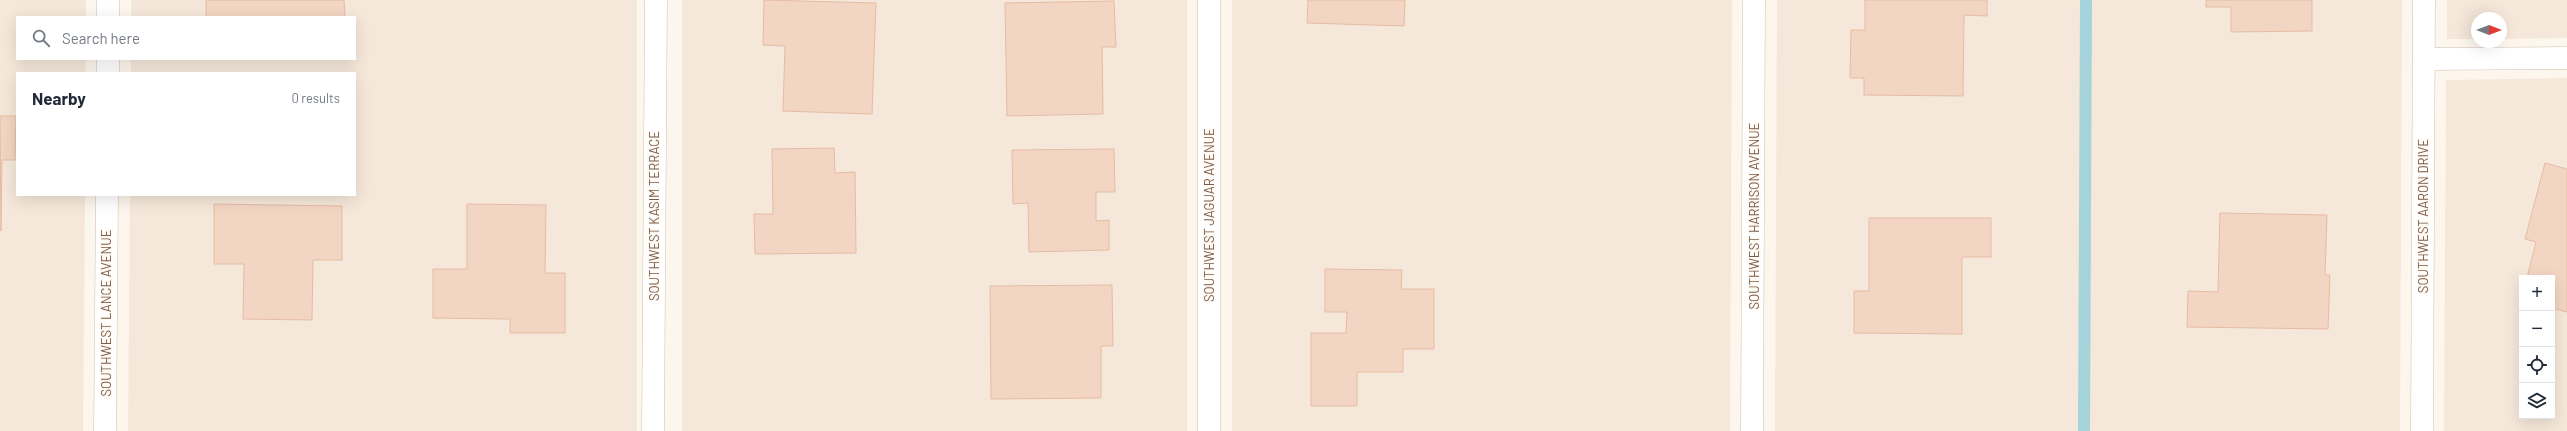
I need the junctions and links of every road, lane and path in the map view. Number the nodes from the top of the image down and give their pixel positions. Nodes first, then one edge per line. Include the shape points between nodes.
1 (108, 0) edge
2 (656, 0) edge
3 (1209, 0) edge
4 (1754, 0) edge
5 (2424, 0) edge
6 (108, 16) edge
7 (2567, 58) edge
8 (108, 60) edge
9 (2424, 60) junction
10 (108, 72) edge
11 (107, 196) edge
12 (106, 431) edge
13 (652, 431) edge
14 (1209, 431) edge
15 (1752, 431) edge
16 (2422, 431) edge

1 - 6 street
2 - 13 street, SOUTHWEST KASIM TERRACE
3 - 14 street, SOUTHWEST JAGUAR AVENUE
4 - 15 street, SOUTHWEST HARRISON AVENUE
5 - 9 street, SOUTHWEST AARON DRIVE
7 - 9 street
8 - 10 street
9 - 16 street, SOUTHWEST AARON DRIVE
11 - 12 street, SOUTHWEST LANCE AVENUE

